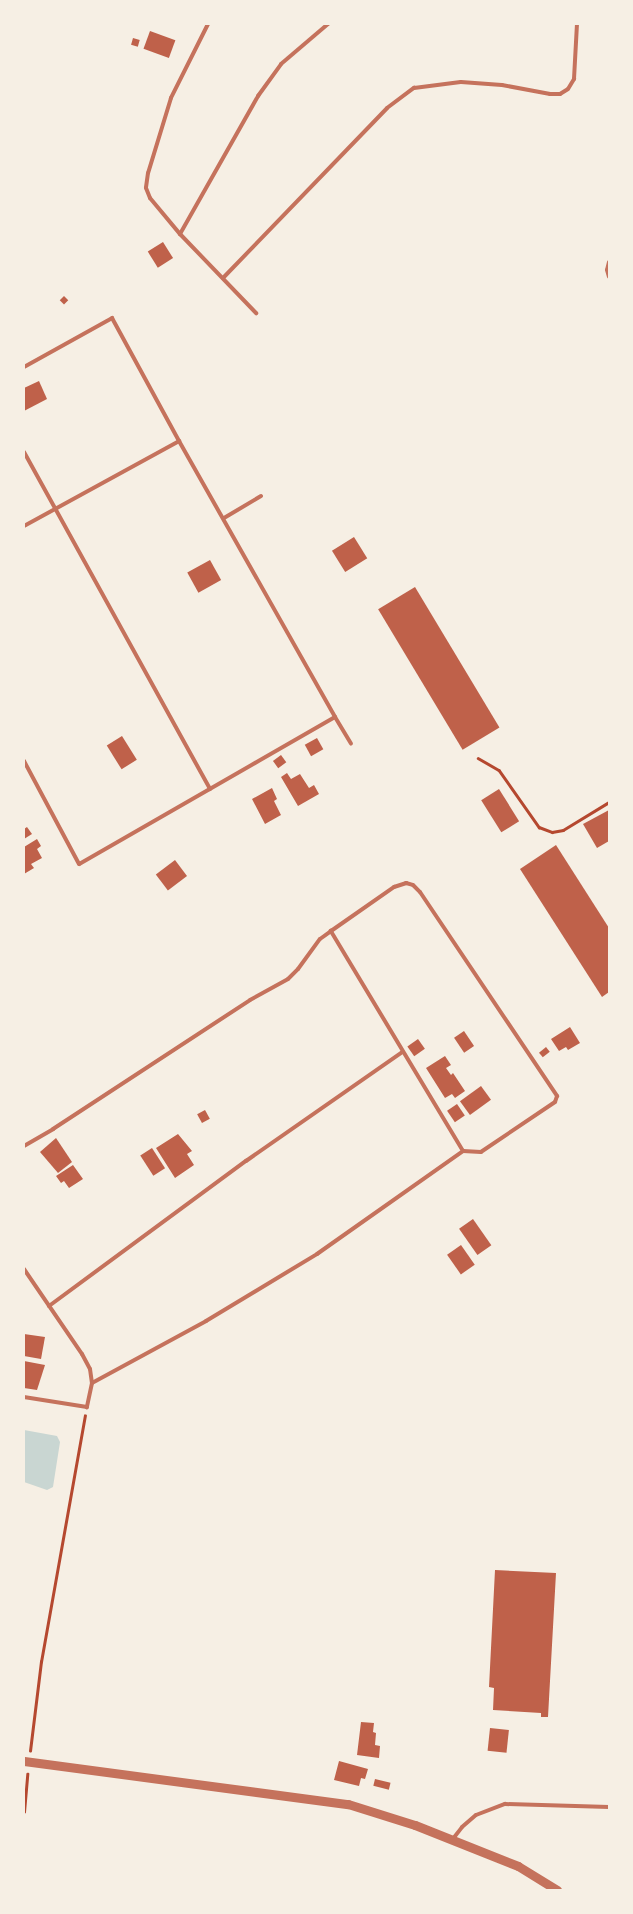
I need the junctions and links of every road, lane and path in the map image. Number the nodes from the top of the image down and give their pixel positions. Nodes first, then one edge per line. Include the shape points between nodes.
1 (208, 24) edge
2 (328, 24) edge
3 (577, 24) edge
4 (180, 234) junction
5 (609, 262) edge
6 (609, 277) edge
7 (223, 278) junction
8 (256, 313) dead end
9 (24, 367) edge
10 (179, 441) junction
11 (24, 452) edge
12 (261, 496) dead end
13 (54, 508) junction
14 (224, 518) junction
15 (24, 526) edge
16 (335, 717) junction
17 (351, 744) dead end
18 (478, 758) dead end
19 (24, 761) edge
20 (210, 789) junction
21 (609, 802) edge
22 (331, 931) junction
23 (402, 1052) junction
24 (24, 1146) edge
25 (463, 1152) junction
26 (24, 1269) edge
27 (49, 1306) junction
28 (92, 1383) junction
29 (24, 1397) edge
30 (87, 1407) junction
31 (26, 1762) edge
32 (609, 1807) edge
33 (24, 1812) edge
34 (452, 1840) junction
35 (556, 1890) edge

1 - 4 lane via 170,98 146,188 150,198
2 - 4 lane via 281,64 258,96
3 - 7 lane via 576,65 574,79 568,89 560,94 550,94 502,85 460,82 414,88 388,108
4 - 7 lane
5 - 6 lane via 606,270
7 - 8 lane
9 - 10 lane via 112,318
10 - 13 lane
10 - 14 lane
11 - 13 lane
12 - 14 lane
13 - 15 lane
13 - 20 lane
14 - 16 lane
16 - 17 lane
16 - 20 lane
18 - 21 path via 499,770 539,827 552,832 563,830
19 - 20 lane via 79,864
22 - 23 lane
22 - 24 lane via 320,939 288,979 250,1000
22 - 25 lane via 394,887 406,883 413,885 557,1096 555,1102 481,1152
23 - 25 lane
23 - 27 lane via 246,1161
25 - 28 lane via 317,1254 206,1321
26 - 27 lane
27 - 28 lane via 82,1354
28 - 30 lane
29 - 30 lane
30 - 31 path
31 - 33 path
31 - 34 street via 326,1800 367,1810
32 - 34 lane via 504,1804 476,1815
34 - 35 street via 518,1866

